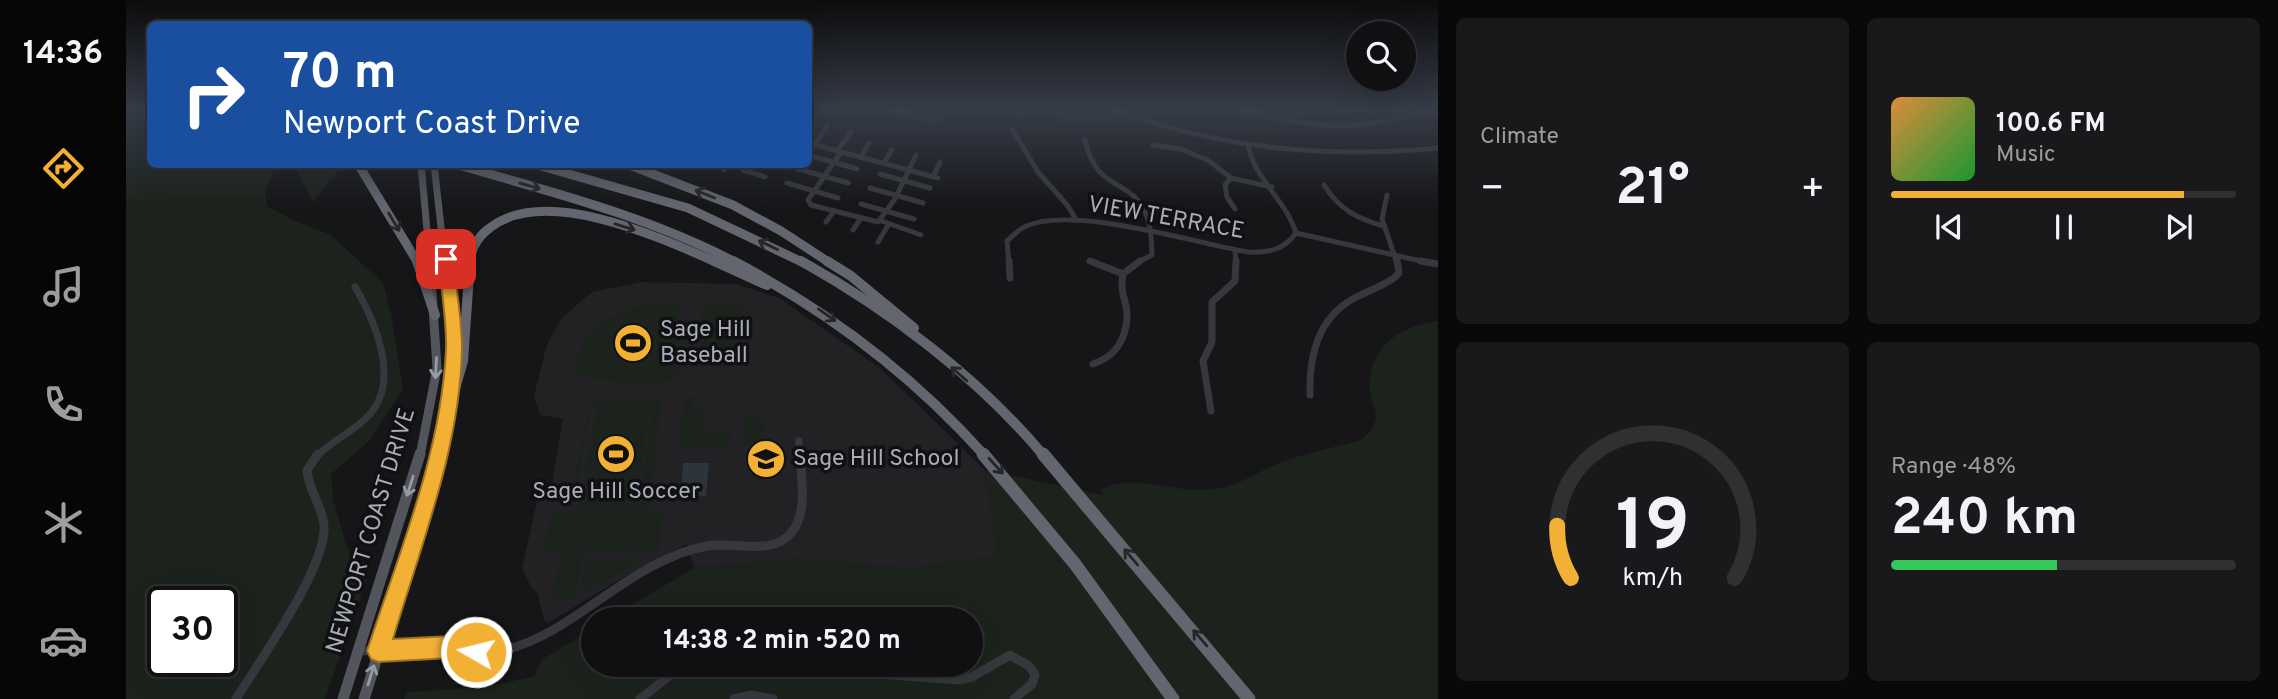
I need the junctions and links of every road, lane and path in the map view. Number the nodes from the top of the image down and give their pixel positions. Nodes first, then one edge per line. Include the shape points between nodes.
1 (845, 142) edge
2 (1023, 142) edge
3 (1085, 142) edge
4 (1237, 142) edge
5 (869, 143) dead end
6 (812, 144) edge
7 (1248, 144) junction
8 (1153, 145) dead end
9 (1438, 147) edge
10 (892, 150) dead end
11 (839, 151) junction
12 (916, 155) dead end
13 (812, 156) edge
14 (861, 157) junction
15 (834, 162) junction
16 (940, 162) dead end
17 (884, 163) junction
18 (360, 168) edge
19 (421, 168) edge
20 (434, 168) edge
21 (467, 168) edge
22 (548, 168) edge
23 (637, 168) edge
24 (745, 168) edge
25 (798, 169) dead end
26 (857, 169) dead end
27 (908, 170) junction
28 (880, 174) dead end
29 (824, 176) junction
30 (765, 177) dead end
31 (1231, 178) junction
32 (905, 182) junction
33 (787, 183) dead end
34 (848, 183) dead end
35 (1324, 185) dead end
36 (1272, 187) junction
37 (870, 188) dead end
38 (930, 188) dead end
39 (813, 190) junction
40 (1387, 195) dead end
41 (896, 196) junction
42 (838, 198) dead end
43 (923, 203) dead end
44 (861, 204) dead end
45 (1235, 209) dead end
46 (834, 211) junction
47 (888, 212) junction
48 (861, 218) junction
49 (915, 219) dead end
50 (1076, 220) junction
51 (878, 221) junction
52 (826, 222) dead end
53 (888, 224) junction
54 (1384, 226) junction
55 (853, 230) dead end
56 (1296, 233) junction
57 (1152, 234) junction
58 (878, 242) dead end
59 (912, 244) dead end
60 (1235, 250) junction
61 (1396, 256) junction
62 (1090, 261) dead end
63 (1438, 264) edge
64 (1123, 274) junction
65 (1010, 278) dead end
66 (355, 286) dead end
67 (803, 300) junction
68 (435, 315) junction
69 (928, 347) junction
70 (1093, 364) dead end
71 (1310, 395) dead end
72 (1211, 411) dead end
73 (443, 430) junction
74 (799, 441) dead end
75 (357, 651) junction
76 (378, 651) junction
77 (983, 671) edge
78 (668, 677) edge
79 (919, 677) edge
80 (972, 677) edge
81 (1172, 698) edge
82 (236, 699) edge
83 (343, 699) edge
84 (364, 699) edge
85 (640, 699) edge
86 (734, 699) edge
87 (773, 699) edge
88 (1014, 699) edge
89 (1249, 699) edge

1 - 11 street
2 - 50 street via 1039,174 1070,206
3 - 57 street via 1094,170 1139,199 1152,222
4 - 7 street
5 - 14 street
6 - 11 street
7 - 9 street via 1365,153
7 - 36 street via 1251,158
8 - 31 street via 1196,155
10 - 17 street
11 - 14 street
11 - 15 street
12 - 27 street
13 - 15 street
14 - 17 street
15 - 26 street
15 - 29 street
16 - 27 street via 935,178
17 - 27 street
18 -> 68 highway via 421,268
19 - 68 main road, NEWPORT COAST DRIVE
20 - 73 main road, NEWPORT COAST DRIVE via 453,327 453,371
21 -> 67 highway via 680,235 737,261
69 -> 22 highway via 848,289 744,233 685,207
69 -> 23 highway via 913,326 884,301 810,248 733,205
24 - 30 street via 741,172
25 - 29 street
27 - 32 street
28 - 32 street
29 - 34 street
29 - 39 street
31 - 36 street
31 - 45 street via 1225,185
32 - 38 street
32 - 41 street
33 - 39 street
35 - 54 street via 1343,212
36 - 56 street
37 - 41 street
39 - 42 street
39 - 46 street via 808,200 811,205
40 - 54 street
41 - 43 street
41 - 47 street
44 - 47 street
46 - 48 street
46 - 52 street
47 - 49 street
47 - 51 street
48 - 51 street
48 - 55 street
50 - 57 street, VIEW TERRACE
50 - 65 street, VIEW TERRACE via 1035,222 1013,233 1006,246
51 - 53 street
53 - 58 street
53 - 59 street via 919,234
54 - 61 street
56 - 60 street, VIEW TERRACE via 1287,245 1272,251
56 - 61 street
57 - 60 street, VIEW TERRACE
57 - 64 street via 1152,255
60 - 72 street via 1239,276 1233,287 1212,302 1212,342 1203,361
61 - 63 street
61 - 71 street via 1395,278 1330,316 1310,363
62 - 64 street
64 - 70 street via 1120,289 1128,316 1122,338 1110,358
66 - 82 street via 377,332 383,389 369,416 320,452 307,470 309,492 324,528 318,555
73 -> 67 highway via 463,361 471,251 479,236 510,216 539,209 569,211 656,236
67 -> 81 highway via 879,354 981,449 1065,547
68 -> 75 main road, NEWPORT COAST DRIVE via 437,368 430,421
89 -> 69 highway via 1032,441
73 - 76 main road, NEWPORT COAST DRIVE via 425,505
74 - 76 street via 799,516 793,533 777,543 709,546 672,557 520,646 476,652 451,647
75 - 76 street
75 - 83 main road, NEWPORT COAST DRIVE
84 -> 76 main road, NEWPORT COAST DRIVE
77 - 88 street via 1010,655 1033,670 1034,682
78 - 85 street
79 - 80 street
86 - 87 street via 751,695

